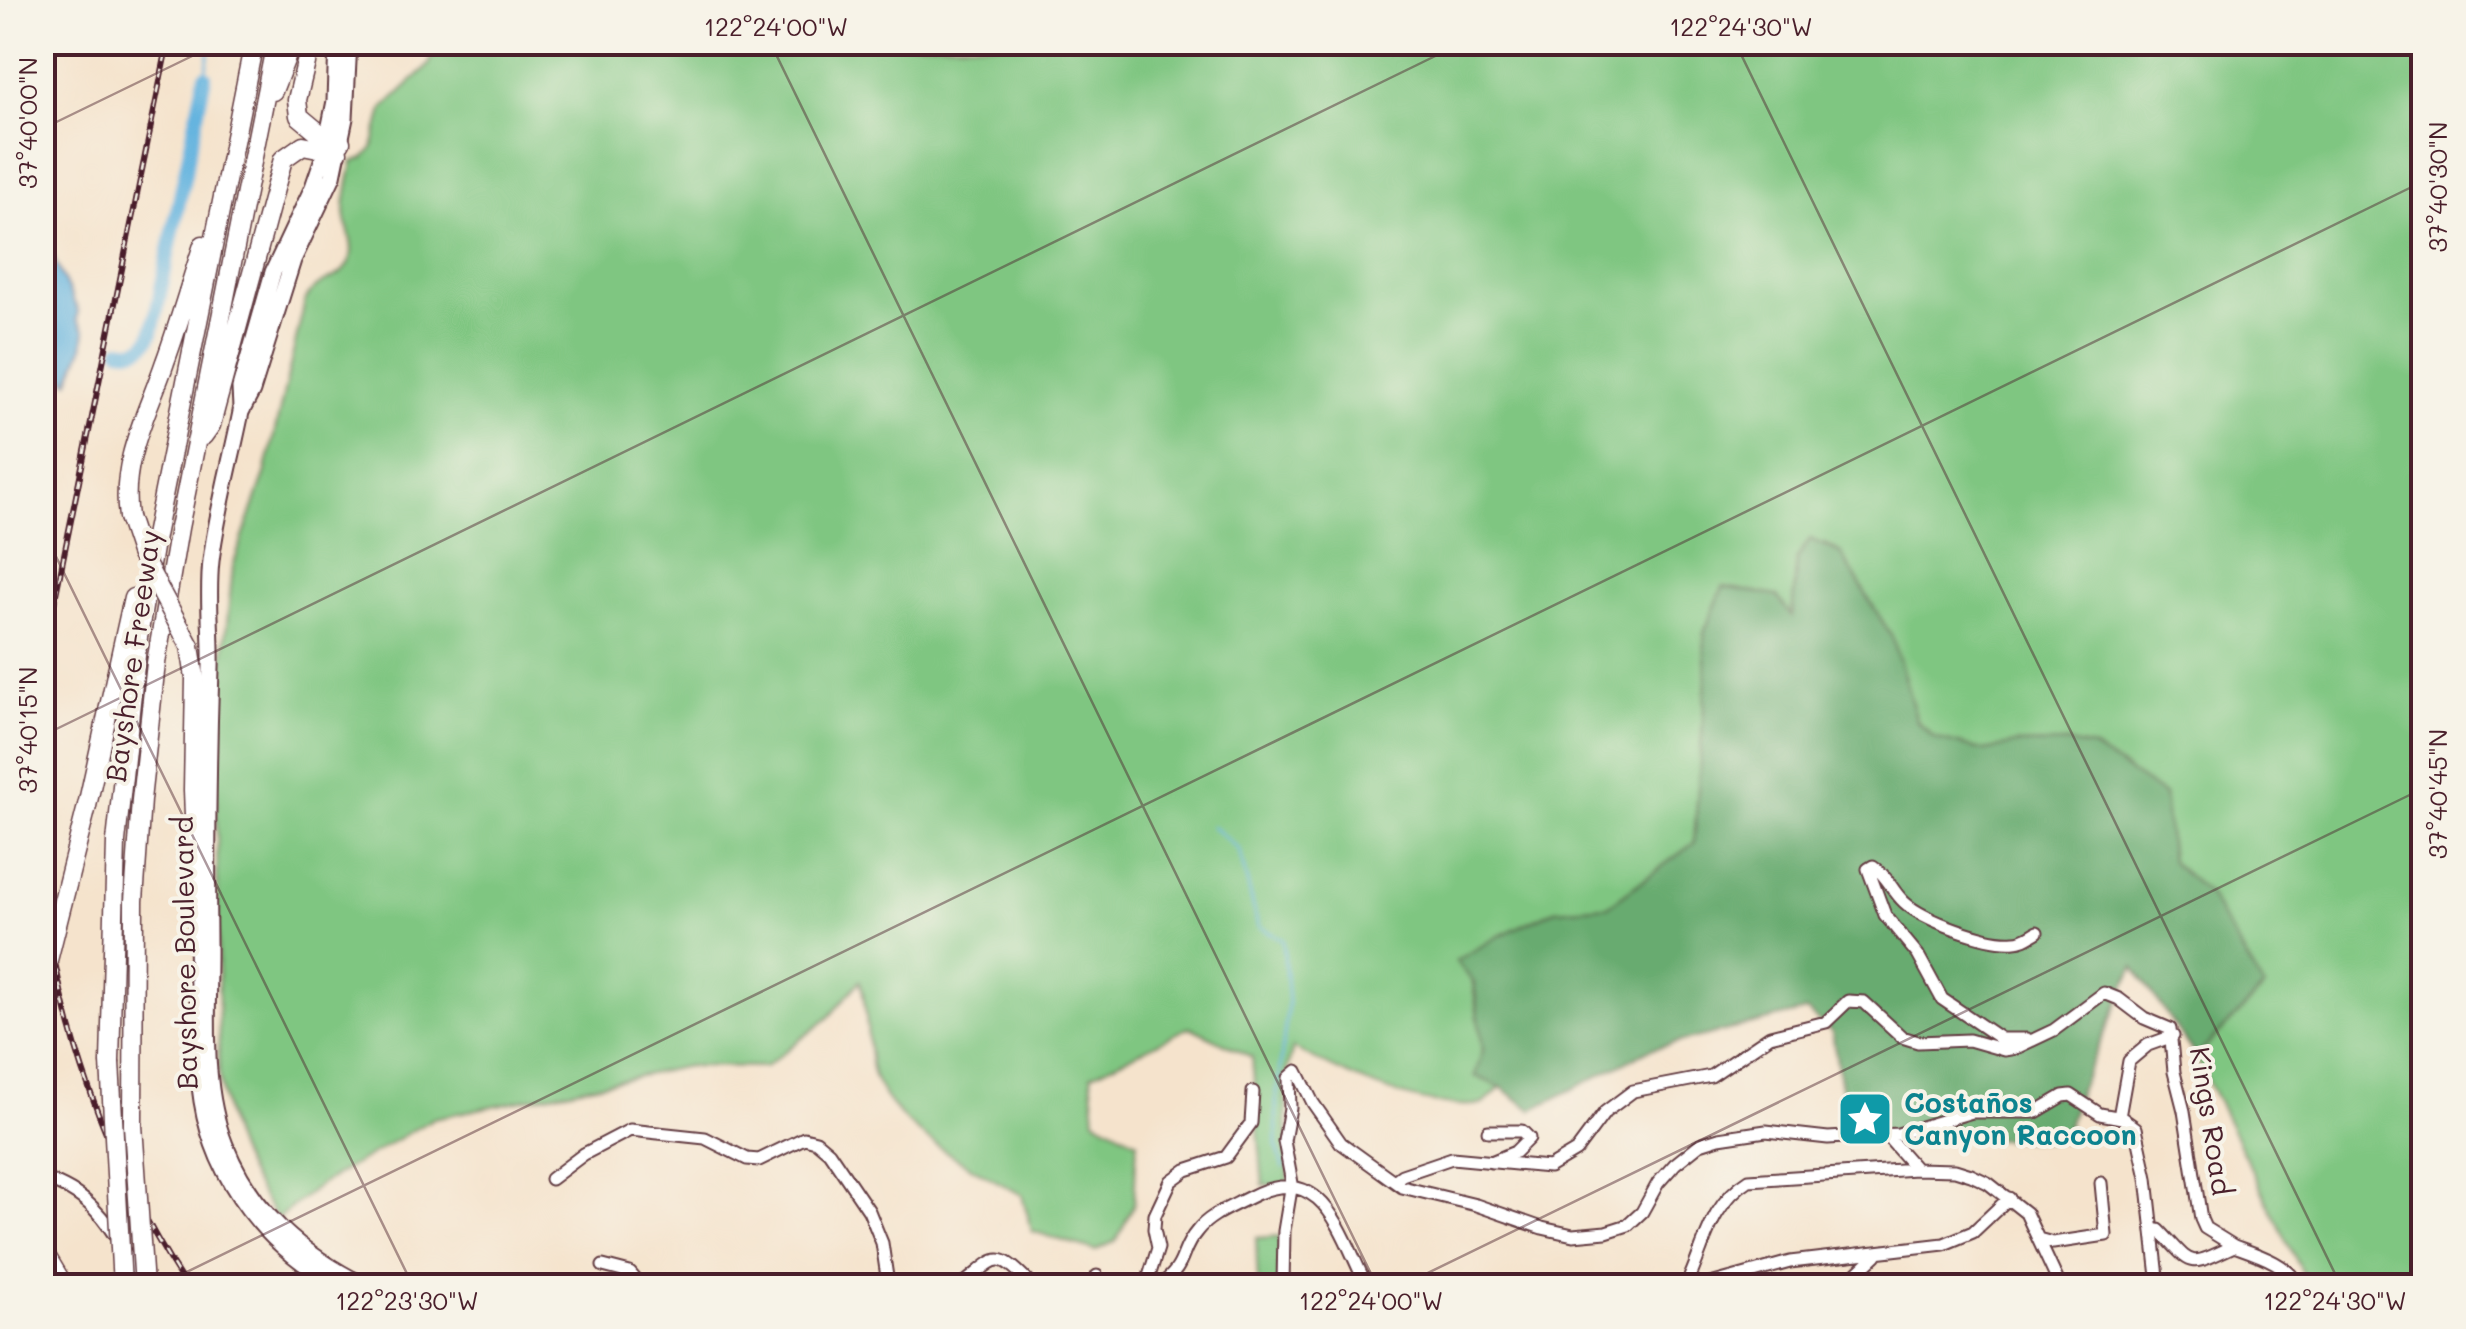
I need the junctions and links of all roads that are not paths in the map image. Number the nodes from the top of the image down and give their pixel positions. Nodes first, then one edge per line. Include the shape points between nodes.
1 (254, 42) edge
2 (276, 42) edge
3 (292, 42) edge
4 (311, 42) edge
5 (337, 42) edge
6 (349, 42) edge
7 (262, 108) junction
8 (333, 145) junction
9 (226, 184) junction
10 (194, 449) junction
11 (155, 536) junction
12 (208, 614) junction
13 (197, 897) junction
14 (2037, 932) dead end
15 (42, 984) edge
16 (2173, 1036) junction
17 (2041, 1037) junction
18 (1252, 1092) dead end
19 (2119, 1117) junction
20 (1488, 1131) dead end
21 (1885, 1134) junction
22 (1487, 1164) junction
23 (1916, 1169) junction
24 (42, 1178) edge
25 (551, 1179) dead end
26 (1394, 1181) junction
27 (2101, 1183) dead end
28 (1292, 1186) junction
29 (2008, 1198) junction
30 (2153, 1231) junction
31 (2038, 1238) junction
32 (2053, 1243) junction
33 (2234, 1246) junction
34 (42, 1249) edge
35 (1878, 1254) junction
36 (2045, 1257) junction
37 (604, 1266) dead end
38 (64, 1286) edge
39 (122, 1286) edge
40 (145, 1286) edge
41 (342, 1286) edge
42 (366, 1286) edge
43 (641, 1286) edge
44 (894, 1286) edge
45 (961, 1286) edge
46 (1033, 1286) edge
47 (1146, 1286) edge
48 (1159, 1286) edge
49 (1283, 1286) edge
50 (1332, 1286) edge
51 (1367, 1286) edge
52 (1686, 1286) edge
53 (1702, 1286) edge
54 (1843, 1286) edge
55 (2060, 1286) edge
56 (2159, 1286) edge
57 (2298, 1286) edge

1 - 9 highway, Bayshore Freeway
2 - 7 highway, Bayshore Freeway
3 - 7 highway
4 - 8 highway via 297,108
5 - 8 main road
6 - 8 main road
7 - 10 highway, Bayshore Freeway
8 - 10 highway via 303,145 283,159 211,425
8 - 12 main road, Bayshore Boulevard via 273,272 240,388 242,412 213,548
9 - 11 highway, Bayshore Freeway
9 - 13 highway, bridge via 132,446 126,481 128,518 140,553 190,646
10 - 40 highway, Bayshore Freeway, bridge via 166,596 141,800 132,953 133,1125
11 - 15 highway, bridge via 134,594
11 - 39 highway, Bayshore Freeway, bridge via 118,808 111,945
12 - 13 main road, Bayshore Boulevard
12 - 42 main road, Bayshore Boulevard via 209,1039 216,1114 237,1171 271,1220 310,1255
13 - 41 main road, Bayshore Boulevard via 199,1075 215,1148 268,1233
14 - 17 street via 2017,942 1930,919 1906,904 1880,870 1868,869 1886,915 1942,999 2001,1039
16 - 17 street, Kings Road via 2164,1024 2104,993
16 - 19 street via 2129,1061
16 - 33 street, Kings Road via 2202,1219
17 - 22 street, Kings Road via 2004,1050 1969,1040 1918,1042 1902,1037 1864,1002 1848,1002 1826,1022 1770,1036 1711,1076 1634,1091 1604,1112 1562,1162 1539,1168
18 - 47 street via 1251,1124 1226,1157 1171,1181 1156,1215 1158,1248
19 - 21 street via 2069,1095 2036,1112 1972,1112
19 - 30 street via 2133,1124 2139,1138
20 - 22 street via 1522,1131 1528,1138
21 - 23 street
21 - 26 street via 1828,1138 1766,1131 1706,1142 1664,1175 1633,1221 1590,1234 1553,1232
22 - 26 street, Kings Road via 1452,1158
23 - 29 street via 1972,1174
23 - 52 street via 1746,1182 1716,1212
24 - 40 street via 79,1193 99,1211
25 - 44 street via 630,1130 705,1138 759,1160 804,1138 816,1141 869,1211
26 - 28 street via 1340,1143 1300,1072 1292,1072 1284,1141
27 - 32 street via 2106,1235
28 - 48 street via 1264,1190 1208,1220 1192,1237 1181,1266
28 - 49 street
28 - 51 street via 1334,1217
29 - 31 street via 2026,1213
29 - 35 street via 1958,1240
30 - 33 street via 2192,1262
30 - 56 street
31 - 32 street
31 - 36 street
32 - 36 street
33 - 57 street via 2288,1270
34 - 38 highway
35 - 53 street via 1775,1264
35 - 54 street
36 - 55 street
37 - 43 street via 630,1273
45 - 46 street via 1000,1259
50 - 51 street

